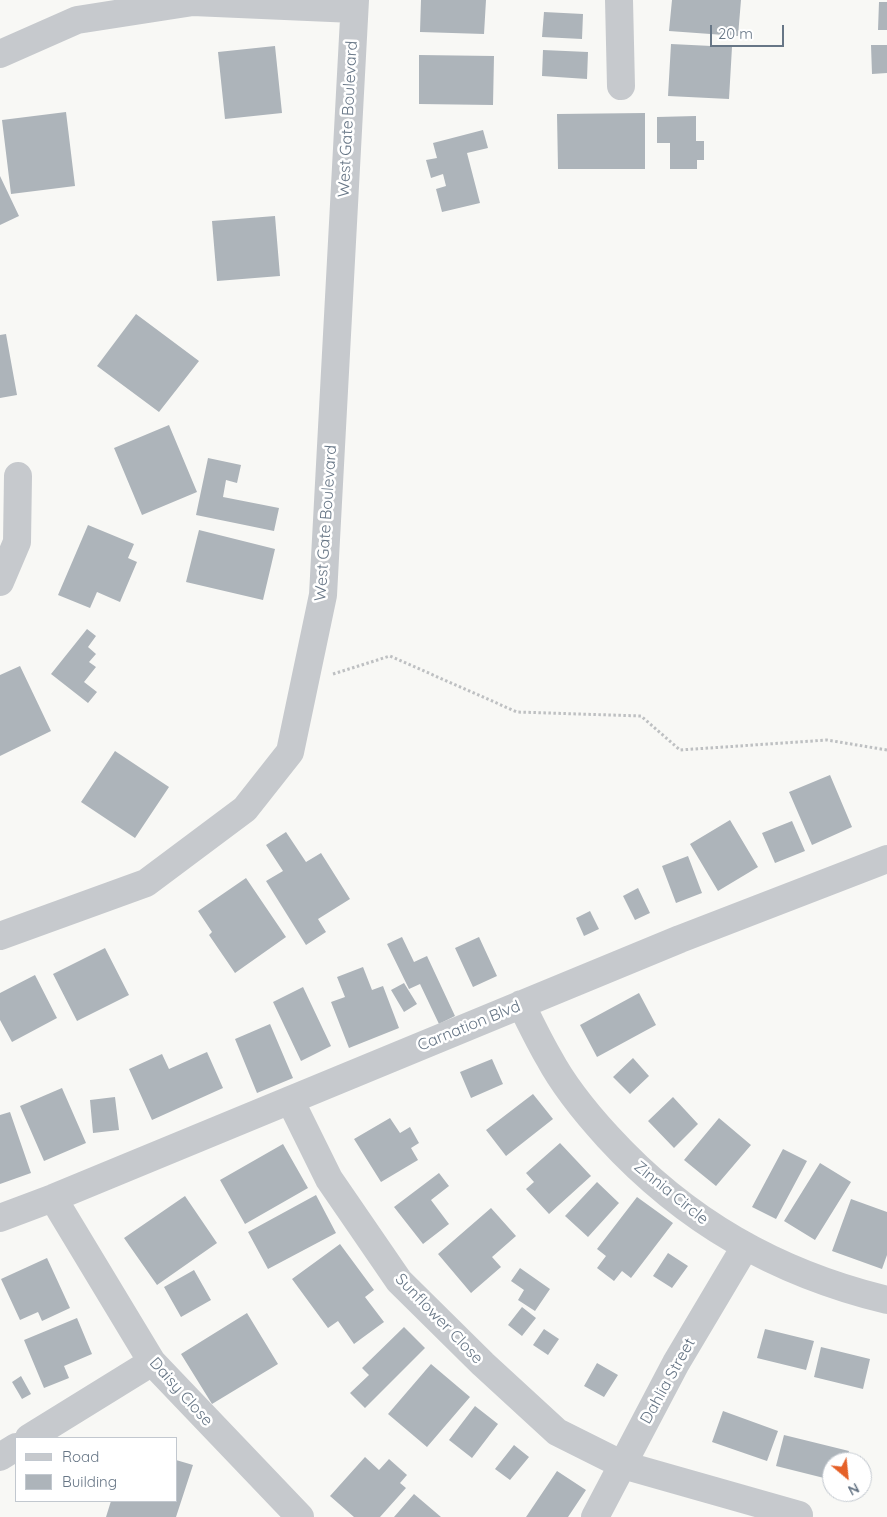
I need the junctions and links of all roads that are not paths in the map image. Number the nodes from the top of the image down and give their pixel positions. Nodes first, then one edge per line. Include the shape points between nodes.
1 (620, 0) edge
2 (354, 5) edge
3 (0, 54) edge
4 (621, 86) dead end
5 (18, 476) dead end
6 (0, 582) edge
7 (887, 859) edge
8 (0, 936) edge
9 (521, 1004) junction
10 (290, 1100) junction
11 (53, 1198) junction
12 (0, 1218) edge
13 (745, 1247) junction
14 (887, 1300) edge
15 (152, 1362) junction
16 (32, 1437) edge
17 (15, 1447) edge
18 (0, 1457) edge
19 (622, 1465) junction
20 (799, 1515) dead end
21 (300, 1517) edge
22 (595, 1517) edge

1 - 4 street
2 - 3 street via 193,2 76,20
2 - 8 street, West Gate Boulevard via 323,595 290,752 245,810 146,884
5 - 6 street via 17,542
7 - 9 street, Carnation Blvd via 680,938
9 - 10 street, Carnation Blvd
9 - 13 street, Zinnia Circle via 549,1060 588,1115 634,1166 687,1210
10 - 11 street, Carnation Blvd
10 - 19 street, Sunflower Close via 329,1179 399,1281 557,1432
11 - 12 street, Carnation Blvd
11 - 15 street, Daisy Close
13 - 14 street, Zinnia Circle via 795,1272 848,1291
13 - 19 street, Dahlia Street via 676,1363
15 - 16 street
15 - 21 street, Daisy Close
17 - 18 street
19 - 20 street, Sunflower Close
19 - 22 street, Dahlia Street

